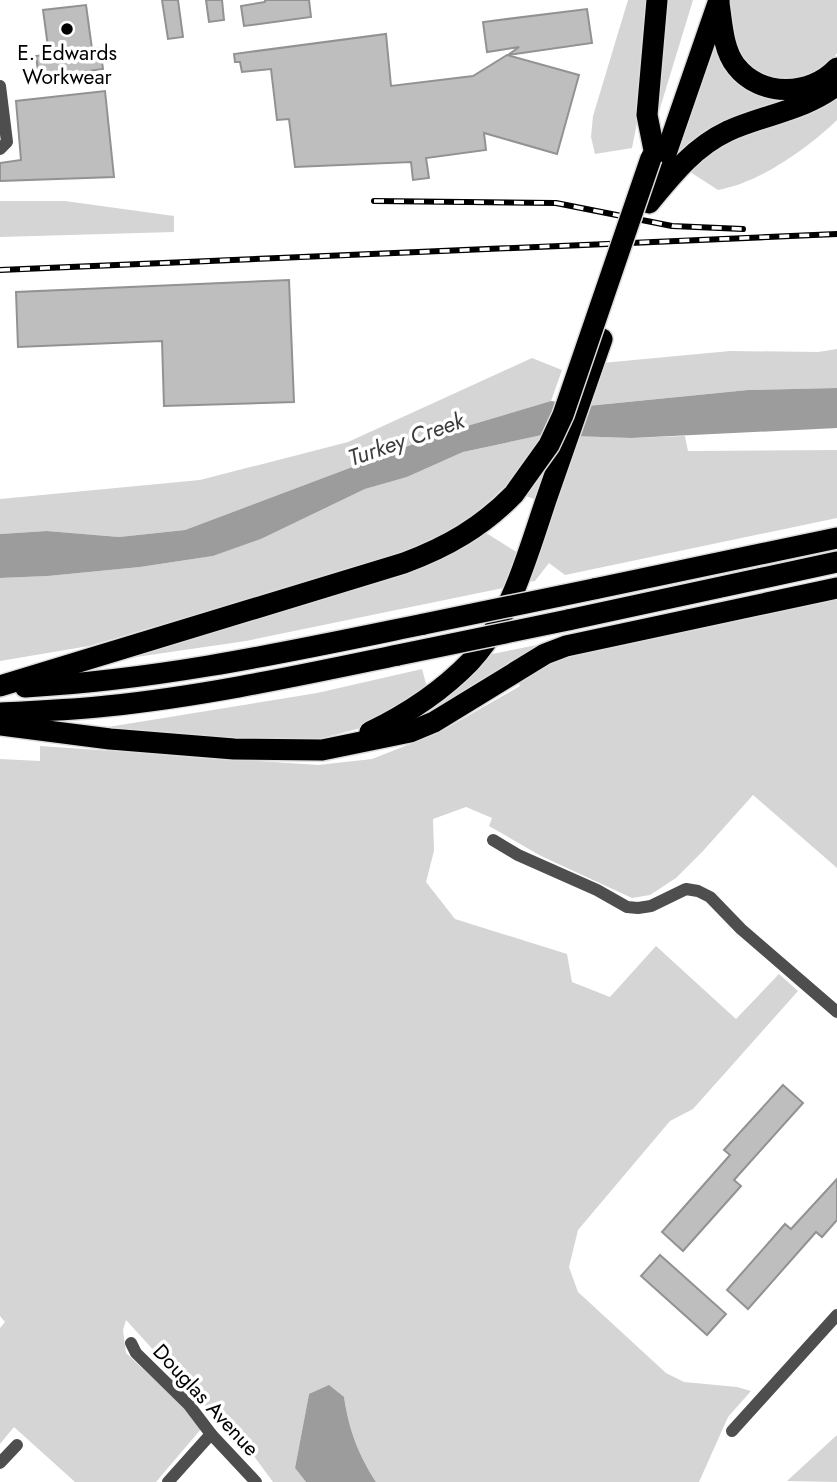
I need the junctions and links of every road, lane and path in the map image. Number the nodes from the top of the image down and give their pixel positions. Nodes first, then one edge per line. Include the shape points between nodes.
1 (657, 0) edge
2 (714, 0) edge
3 (837, 68) edge
4 (837, 85) edge
5 (0, 86) edge
6 (0, 149) edge
7 (662, 158) junction
8 (837, 538) edge
9 (837, 562) edge
10 (837, 588) edge
11 (0, 687) edge
12 (0, 713) edge
13 (0, 724) edge
14 (336, 748) junction
15 (493, 840) dead end
16 (837, 1012) edge
17 (837, 1315) edge
18 (131, 1343) dead end
19 (732, 1431) dead end
20 (211, 1434) junction
21 (17, 1445) dead end
22 (0, 1463) edge
23 (168, 1482) edge
24 (256, 1482) edge

1 - 7 highway via 647,115
2 - 3 highway via 734,65 751,80 772,89 794,90 814,84
2 - 7 highway
4 - 7 highway via 816,99
5 - 6 street via 7,142
7 - 11 highway, bridge via 549,445 514,494 471,532 414,560
7 - 14 highway via 545,505 500,621 470,662 425,701
8 - 11 highway, bridge via 220,665 101,681
9 - 12 highway, bridge via 199,694 105,707
10 - 14 highway via 566,646 545,654 434,722 410,732
13 - 14 highway via 234,749
15 - 16 street via 627,907 651,906 686,889 710,897
17 - 19 street
18 - 20 street, Douglas Avenue
20 - 23 street
20 - 24 street, Douglas Avenue
21 - 22 street

